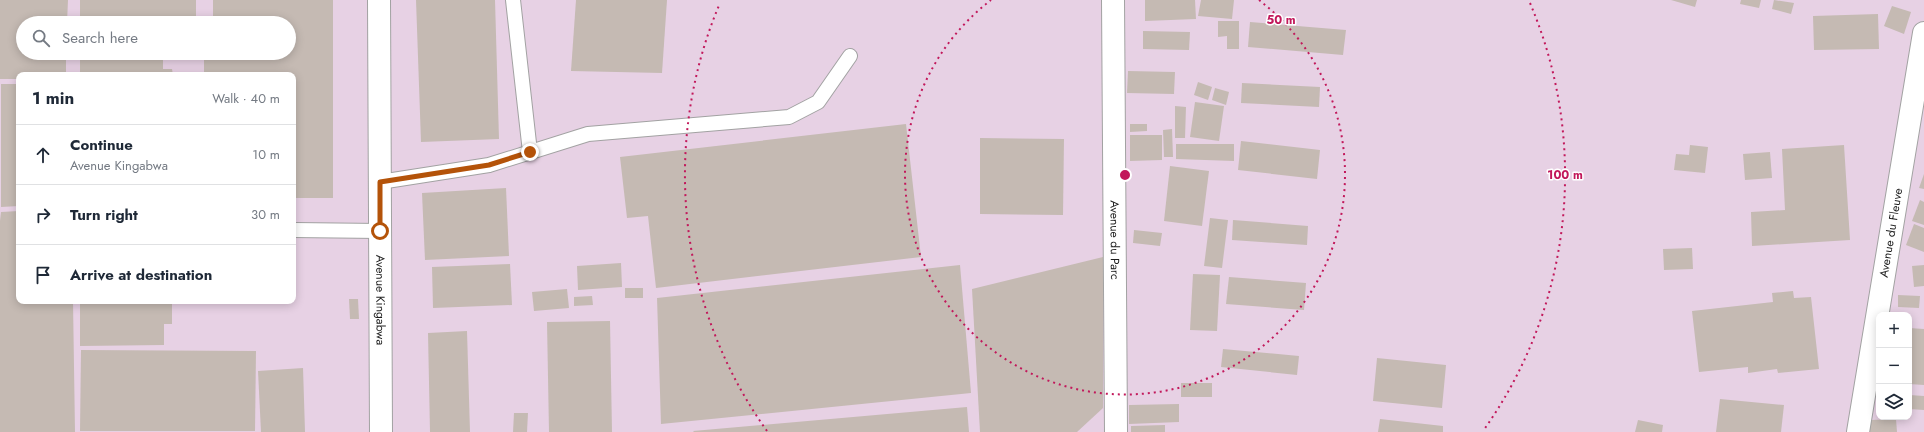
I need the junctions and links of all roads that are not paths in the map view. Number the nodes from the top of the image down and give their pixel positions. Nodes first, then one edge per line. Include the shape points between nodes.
1 (379, 0) edge
2 (513, 0) edge
3 (1113, 0) edge
4 (1924, 33) edge
5 (850, 56) dead end
6 (530, 152) junction
7 (380, 182) junction
8 (296, 230) edge
9 (380, 231) junction
10 (381, 432) edge
11 (1116, 432) edge
12 (1858, 432) edge

1 - 7 street, Avenue Kingabwa
2 - 6 lane
3 - 11 street, Avenue du Parc
4 - 12 street, Avenue du Fleuve
5 - 6 lane via 818,102 789,117 588,134
6 - 7 lane via 489,165
7 - 9 street, Avenue Kingabwa
8 - 9 lane
9 - 10 street, Avenue Kingabwa

